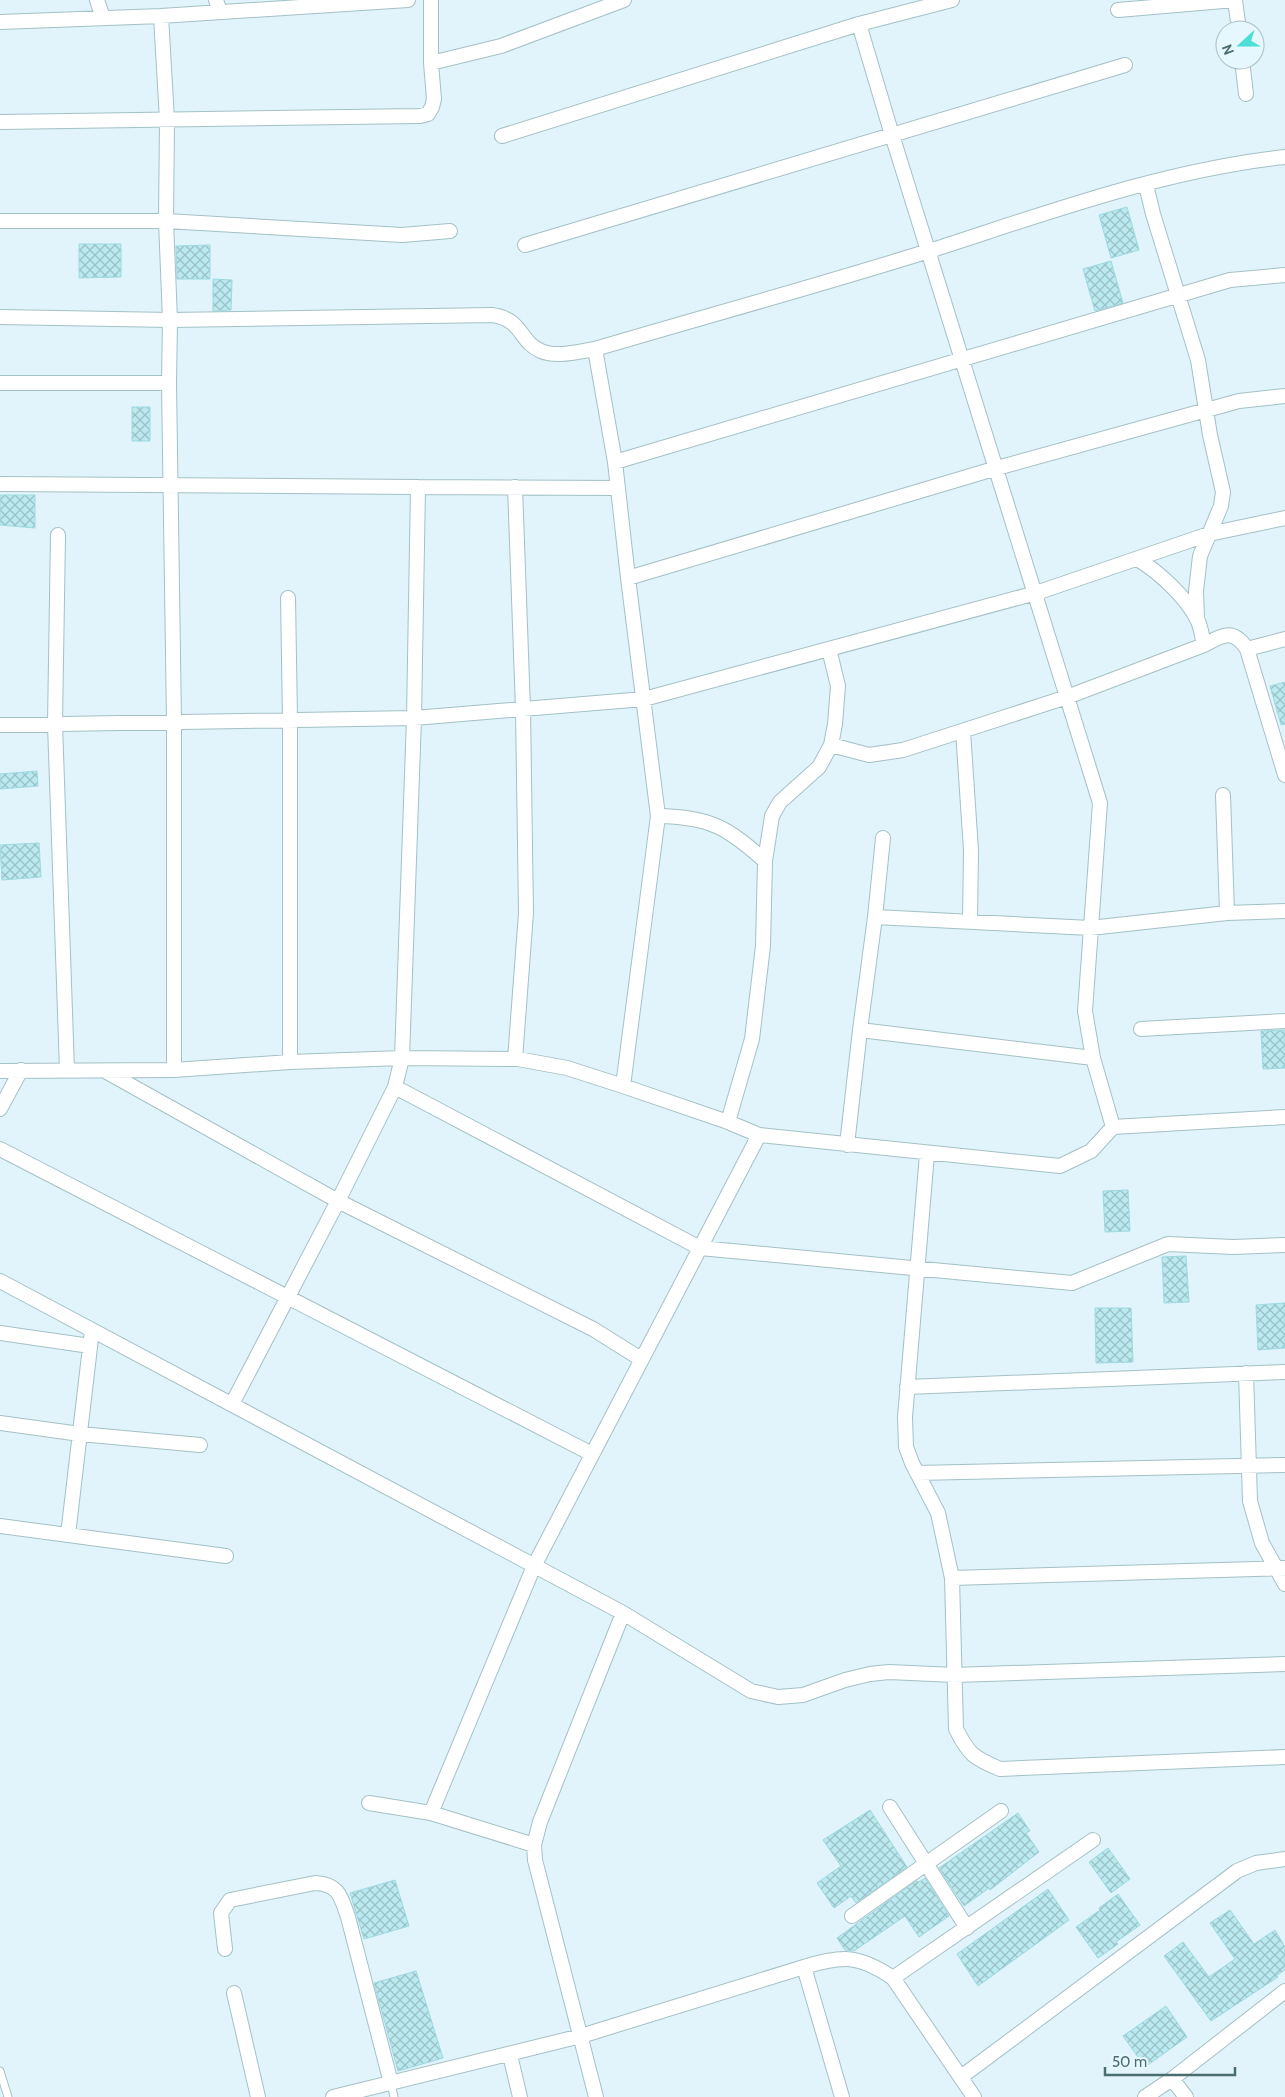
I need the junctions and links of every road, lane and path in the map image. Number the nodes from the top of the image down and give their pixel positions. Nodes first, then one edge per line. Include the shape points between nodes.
1 (97, 0) edge
2 (408, 0) edge
3 (430, 0) edge
4 (624, 0) edge
5 (952, 0) edge
6 (1235, 0) edge
7 (218, 6) edge
8 (1118, 10) dead end
9 (161, 16) junction
10 (103, 18) junction
11 (1238, 20) edge
12 (0, 22) edge
13 (859, 24) junction
14 (431, 63) junction
15 (1125, 65) dead end
16 (1243, 70) edge
17 (1246, 94) dead end
18 (167, 120) junction
19 (0, 122) edge
20 (892, 135) junction
21 (502, 136) dead end
22 (1285, 157) edge
23 (1146, 185) junction
24 (0, 221) edge
25 (166, 221) junction
26 (450, 231) dead end
27 (526, 245) dead end
28 (930, 250) junction
29 (1285, 275) edge
30 (1179, 296) junction
31 (0, 317) edge
32 (170, 320) junction
33 (595, 348) junction
34 (963, 360) junction
35 (0, 383) edge
36 (169, 383) junction
37 (1285, 396) edge
38 (1206, 410) junction
39 (615, 462) junction
40 (997, 468) junction
41 (0, 484) edge
42 (170, 485) junction
43 (418, 487) junction
44 (515, 487) junction
45 (618, 488) junction
46 (1285, 518) edge
47 (1209, 534) junction
48 (58, 535) dead end
49 (1137, 559) junction
50 (628, 578) junction
51 (1036, 593) junction
52 (288, 598) dead end
53 (1197, 619) junction
54 (1285, 639) edge
55 (1204, 645) junction
56 (829, 649) junction
57 (1247, 649) junction
58 (1067, 697) junction
59 (644, 700) junction
60 (523, 709) junction
61 (414, 718) junction
62 (290, 720) junction
63 (174, 722) junction
64 (0, 724) edge
65 (55, 724) junction
66 (963, 731) junction
67 (830, 744) junction
68 (1285, 775) edge
69 (1222, 795) dead end
70 (658, 816) junction
71 (883, 838) dead end
72 (766, 861) junction
73 (1285, 911) edge
74 (1227, 914) junction
75 (876, 917) junction
76 (970, 922) junction
77 (1090, 928) junction
78 (1285, 1021) edge
79 (1141, 1029) dead end
80 (860, 1030) junction
81 (402, 1058) junction
82 (1093, 1058) junction
83 (515, 1059) junction
84 (290, 1062) junction
85 (22, 1070) junction
86 (67, 1070) junction
87 (104, 1070) junction
88 (174, 1070) junction
89 (0, 1071) edge
90 (623, 1086) junction
91 (395, 1087) junction
92 (0, 1109) edge
93 (1285, 1117) edge
94 (728, 1122) junction
95 (1113, 1127) junction
96 (759, 1135) junction
97 (847, 1145) junction
98 (0, 1149) edge
99 (927, 1154) junction
100 (338, 1201) junction
101 (1285, 1245) edge
102 (700, 1248) junction
103 (916, 1268) junction
104 (0, 1281) edge
105 (286, 1298) junction
106 (92, 1330) junction
107 (0, 1333) edge
108 (90, 1346) junction
109 (641, 1360) junction
110 (1285, 1372) edge
111 (1246, 1373) junction
112 (907, 1387) junction
113 (232, 1404) junction
114 (0, 1422) edge
115 (80, 1434) junction
116 (200, 1445) dead end
117 (592, 1454) junction
118 (1285, 1464) edge
119 (1248, 1465) junction
120 (917, 1473) junction
121 (0, 1526) edge
122 (68, 1535) junction
123 (226, 1556) dead end
124 (534, 1566) junction
125 (1280, 1569) edge
126 (952, 1578) junction
127 (1285, 1584) edge
128 (623, 1613) junction
129 (1285, 1664) edge
130 (954, 1675) junction
131 (1285, 1757) edge
132 (369, 1803) dead end
133 (890, 1807) dead end
134 (1001, 1811) dead end
135 (431, 1813) junction
136 (1093, 1840) dead end
137 (534, 1845) junction
138 (1285, 1859) edge
139 (926, 1863) junction
140 (852, 1916) dead end
141 (967, 1928) junction
142 (225, 1949) dead end
143 (804, 1967) junction
144 (893, 1978) junction
145 (1285, 1991) edge
146 (234, 1994) dead end
147 (581, 2036) junction
148 (510, 2055) junction
149 (0, 2071) edge
150 (961, 2077) junction
151 (1172, 2079) junction
152 (391, 2083) junction
153 (8, 2097) edge
154 (258, 2097) edge
155 (333, 2097) edge
156 (394, 2097) edge
157 (520, 2097) edge
158 (596, 2097) edge
159 (842, 2097) edge
160 (974, 2097) edge
161 (1145, 2097) edge
162 (1186, 2097) edge

1 - 10 street
2 - 7 street
3 - 14 street
4 - 14 street via 501,46
5 - 13 street
6 - 8 street
6 - 11 street
7 - 9 street
9 - 10 street
9 - 18 street
10 - 12 street
13 - 20 street
13 - 21 street
14 - 18 street via 434,99 428,114 420,116
15 - 20 street
16 - 17 street
18 - 19 street
18 - 25 street
20 - 27 street
20 - 28 street
22 - 23 street via 1239,162
23 - 28 street
23 - 30 street
24 - 25 street
25 - 26 street via 402,235
25 - 32 street
28 - 33 street
28 - 34 street
29 - 30 street via 1230,280
30 - 34 street
30 - 38 street via 1198,360
31 - 32 street
32 - 33 street via 492,315 506,317 542,352 562,353
32 - 36 street
33 - 39 street
34 - 39 street
34 - 40 street
35 - 36 street
36 - 42 street
37 - 38 street via 1239,401
38 - 40 street
38 - 47 street via 1223,492 1221,506
39 - 45 street
40 - 50 street
40 - 51 street
41 - 42 street
42 - 43 street
42 - 63 street
43 - 44 street
43 - 61 street
44 - 45 street
44 - 60 street
45 - 50 street
46 - 47 street
47 - 49 street
47 - 53 street via 1200,556
48 - 65 street
49 - 51 street
49 - 53 street via 1154,568 1186,602
50 - 59 street
51 - 56 street
51 - 58 street
52 - 62 street
53 - 55 street
54 - 57 street
55 - 57 street via 1222,635 1233,636
55 - 58 street
56 - 59 street
56 - 67 street via 838,686
57 - 68 street
58 - 66 street
58 - 77 street via 1100,803
59 - 60 street
59 - 70 street
60 - 61 street
60 - 83 street via 526,914
61 - 62 street
61 - 81 street
62 - 63 street
62 - 84 street
63 - 65 street
63 - 88 street
64 - 65 street
65 - 86 street
66 - 67 street via 903,750 868,754
66 - 76 street via 971,850
67 - 72 street via 819,767 780,802 772,816
69 - 74 street
70 - 72 street via 686,817 721,827
70 - 90 street
71 - 75 street
72 - 94 street via 763,946 752,1039
73 - 74 street
74 - 77 street
75 - 76 street
75 - 80 street
76 - 77 street
77 - 82 street via 1085,1011
78 - 79 street
80 - 82 street
80 - 97 street
81 - 83 street
81 - 84 street
81 - 91 street
82 - 95 street
83 - 90 street via 567,1068
84 - 88 street
85 - 86 street
85 - 89 street
85 - 92 street
86 - 87 street
87 - 88 street
87 - 100 street
90 - 94 street
91 - 100 street
91 - 102 street
93 - 95 street
94 - 96 street
95 - 99 street via 1091,1151 1060,1166
96 - 97 street
96 - 102 street
97 - 99 street
98 - 105 street
99 - 103 street
100 - 105 street
100 - 109 street via 593,1329
101 - 103 street via 1168,1244 1072,1283
102 - 103 street
102 - 109 street
103 - 112 street
104 - 106 street
105 - 113 street
105 - 117 street
106 - 108 street
106 - 113 street
107 - 108 street
108 - 115 street
109 - 117 street
110 - 111 street
111 - 112 street
111 - 119 street
112 - 120 street via 906,1447
113 - 124 street
114 - 115 street
115 - 116 street
115 - 122 street
117 - 124 street
118 - 119 street
119 - 120 street
119 - 125 street via 1250,1501 1262,1543
120 - 126 street via 938,1513
121 - 122 street
122 - 123 street
124 - 128 street
124 - 135 street
125 - 126 street
125 - 127 street
126 - 130 street
128 - 130 street via 751,1691 778,1696 803,1695 870,1674 889,1672
128 - 137 street via 540,1822
129 - 130 street
130 - 131 street via 956,1729 967,1750 980,1760 1000,1768
132 - 135 street
133 - 139 street
134 - 139 street
135 - 137 street
136 - 141 street
137 - 147 street via 535,1860
138 - 150 street via 1256,1863 1237,1871
139 - 140 street
139 - 141 street
141 - 144 street
142 - 152 street via 221,1913 230,1900 315,1882 326,1883 340,1893
143 - 144 street via 846,1958 876,1966
143 - 147 street
143 - 159 street
144 - 150 street
145 - 151 street
146 - 154 street
147 - 148 street
147 - 158 street
148 - 152 street
148 - 157 street
149 - 153 lane
150 - 160 street
151 - 161 street
151 - 162 street
152 - 155 street
152 - 156 lane

